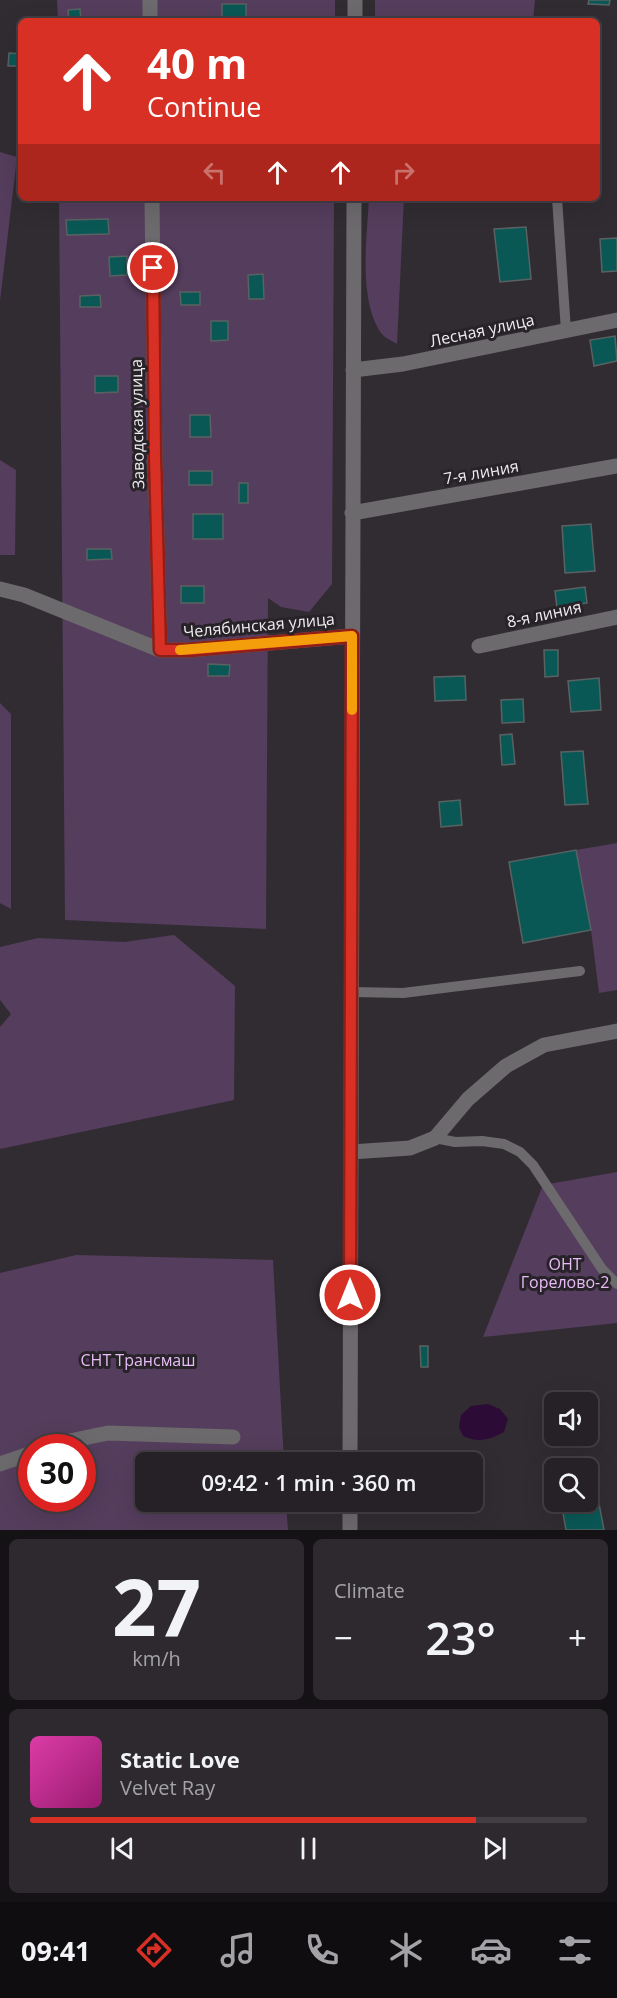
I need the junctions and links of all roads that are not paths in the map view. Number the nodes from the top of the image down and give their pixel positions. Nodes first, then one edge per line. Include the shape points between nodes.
1 (150, 0) edge
2 (355, 0) edge
3 (150, 18) edge
4 (355, 18) edge
5 (152, 201) edge
6 (354, 201) edge
7 (557, 201) edge
8 (617, 320) edge
9 (566, 331) junction
10 (353, 370) junction
11 (616, 471) edge
12 (352, 513) junction
13 (0, 589) edge
14 (617, 617) edge
15 (352, 636) junction
16 (479, 646) dead end
17 (160, 650) junction
18 (580, 971) dead end
19 (352, 992) junction
20 (617, 1031) edge
21 (435, 1138) junction
22 (351, 1152) junction
23 (617, 1284) edge
24 (96, 1436) edge
25 (233, 1437) dead end
26 (350, 1452) edge
27 (18, 1458) edge
28 (0, 1464) edge
29 (350, 1512) edge
30 (350, 1530) edge

1 - 3 street
2 - 4 street
5 - 17 street, Заводская улица
6 - 10 street
7 - 9 lane
8 - 9 street, Лесная улица
9 - 10 street, Лесная улица via 403,364
10 - 12 street
11 - 12 street, 7-я линия
12 - 15 street
13 - 17 street, Челябинская улица
14 - 16 street, 8-я линия
15 - 17 street, Челябинская улица
15 - 19 street
18 - 19 lane via 403,993
19 - 22 street
20 - 21 street via 544,1045 506,1066 468,1099
21 - 22 street via 410,1148
21 - 23 lane via 504,1144 520,1152 533,1165 602,1269
22 - 26 street
24 - 25 street
27 - 28 street
29 - 30 street

